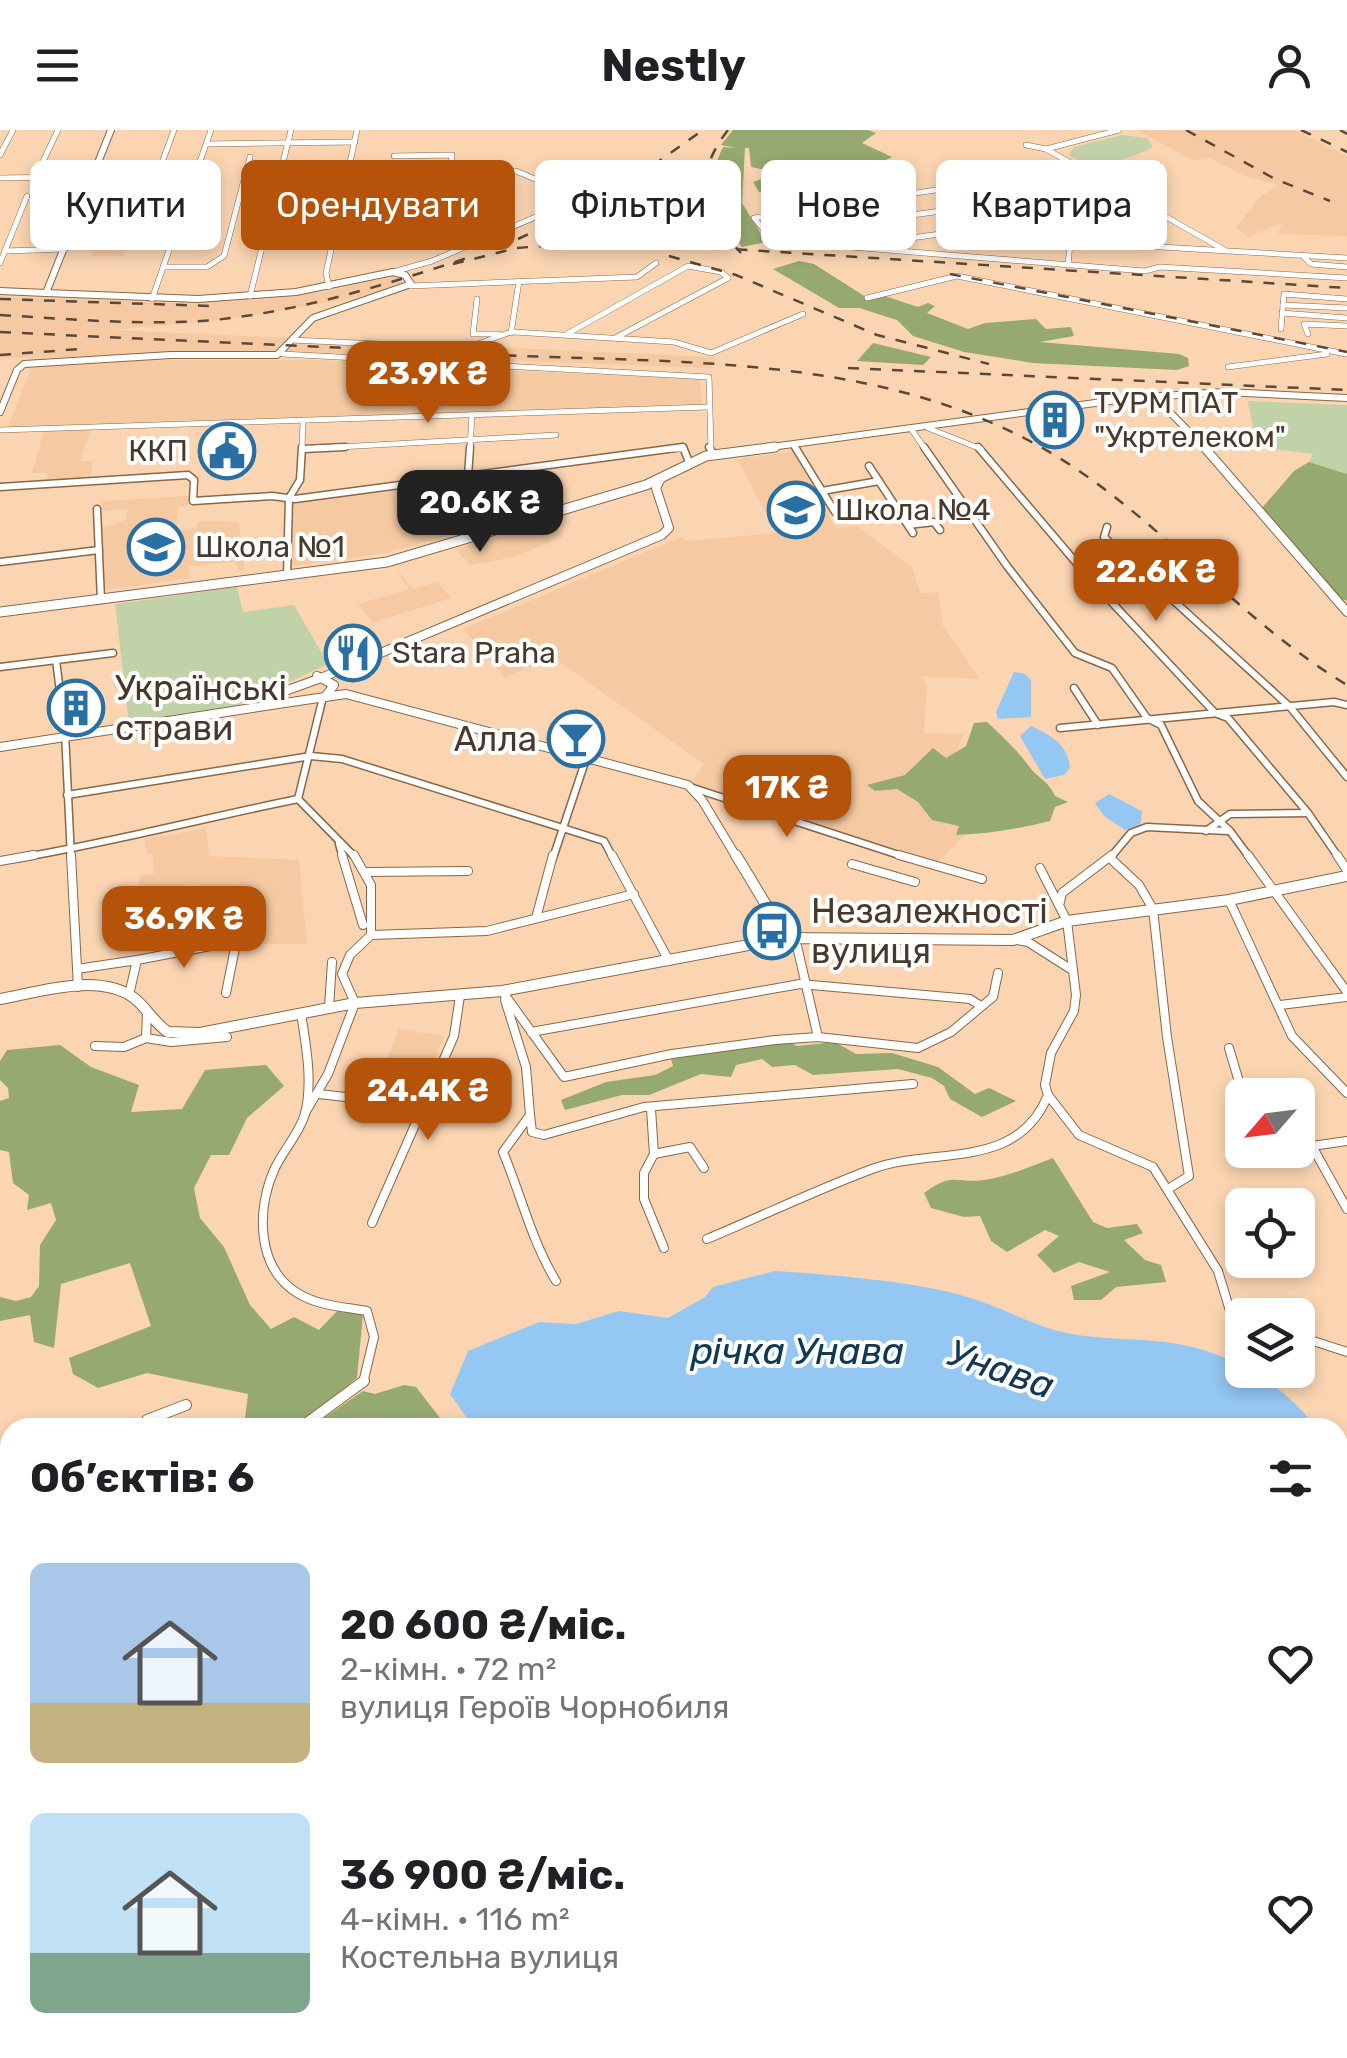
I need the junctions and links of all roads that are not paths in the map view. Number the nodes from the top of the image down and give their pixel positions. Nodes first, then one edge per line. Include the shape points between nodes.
1 (13, 130) edge
2 (58, 130) edge
3 (111, 130) edge
4 (174, 130) edge
5 (212, 130) edge
6 (291, 130) edge
7 (357, 130) edge
8 (1119, 130) edge
9 (355, 142) junction
10 (288, 143) junction
11 (206, 144) junction
12 (1026, 145) dead end
13 (1046, 148) junction
14 (0, 155) edge
15 (394, 156) dead end
16 (43, 160) edge
17 (99, 160) edge
18 (163, 160) edge
19 (200, 160) edge
20 (284, 160) edge
21 (1065, 160) edge
22 (0, 178) edge
23 (30, 178) edge
24 (27, 196) dead end
25 (241, 200) edge
26 (1167, 217) edge
27 (1167, 248) edge
28 (35, 250) edge
29 (65, 250) edge
30 (169, 250) edge
31 (262, 250) edge
32 (885, 250) edge
33 (1071, 250) edge
34 (5, 251) junction
35 (1226, 251) junction
36 (1236, 252) junction
37 (1303, 256) junction
38 (1347, 258) edge
39 (656, 262) dead end
40 (0, 263) edge
41 (1068, 266) junction
42 (163, 267) junction
43 (1347, 268) edge
44 (394, 272) junction
45 (1239, 272) junction
46 (1347, 278) edge
47 (518, 281) junction
48 (330, 286) junction
49 (410, 286) junction
50 (0, 291) edge
51 (46, 294) junction
52 (250, 296) junction
53 (867, 298) dead end
54 (152, 299) junction
55 (478, 299) dead end
56 (1347, 299) edge
57 (1283, 305) junction
58 (1347, 308) edge
59 (1282, 313) junction
60 (803, 314) dead end
61 (1347, 318) edge
62 (1347, 326) edge
63 (1281, 329) dead end
64 (511, 333) junction
65 (567, 334) junction
66 (1308, 334) dead end
67 (617, 337) junction
68 (292, 340) junction
69 (282, 354) junction
70 (1346, 354) edge
71 (1228, 366) dead end
72 (1155, 397) junction
73 (1347, 398) edge
74 (708, 407) junction
75 (0, 412) edge
76 (472, 415) junction
77 (303, 421) junction
78 (928, 428) junction
79 (0, 430) edge
80 (912, 430) junction
81 (556, 434) dead end
82 (470, 442) junction
83 (708, 444) junction
84 (795, 446) junction
85 (683, 447) junction
86 (302, 449) junction
87 (714, 455) junction
88 (689, 462) junction
89 (869, 466) dead end
90 (468, 476) junction
91 (660, 480) junction
92 (879, 481) junction
93 (0, 487) edge
94 (822, 491) junction
95 (289, 500) junction
96 (97, 509) dead end
97 (834, 512) dead end
98 (908, 526) junction
99 (1107, 527) dead end
100 (940, 530) dead end
101 (913, 533) dead end
102 (99, 550) junction
103 (0, 562) edge
104 (287, 575) junction
105 (101, 600) junction
106 (1344, 606) edge
107 (0, 612) edge
108 (113, 652) dead end
109 (56, 660) junction
110 (0, 667) edge
111 (338, 670) junction
112 (317, 676) junction
113 (333, 683) junction
114 (1074, 688) dead end
115 (346, 694) junction
116 (324, 697) junction
117 (276, 699) junction
118 (1347, 705) edge
119 (1290, 707) junction
120 (1220, 716) junction
121 (1153, 721) junction
122 (1098, 725) junction
123 (1060, 728) dead end
124 (65, 736) junction
125 (0, 747) edge
126 (310, 756) junction
127 (587, 756) junction
128 (1347, 776) edge
129 (693, 788) junction
130 (67, 796) junction
131 (298, 799) junction
132 (1308, 813) junction
133 (1220, 820) junction
134 (561, 828) junction
135 (1206, 831) junction
136 (1230, 831) junction
137 (338, 840) junction
138 (70, 850) junction
139 (892, 854) junction
140 (1110, 858) junction
141 (0, 861) edge
142 (852, 864) dead end
143 (1040, 868) dead end
144 (366, 872) junction
145 (468, 872) dead end
146 (1347, 873) edge
147 (878, 876) junction
148 (982, 879) dead end
149 (915, 882) dead end
150 (1274, 892) junction
151 (634, 894) junction
152 (1228, 900) junction
153 (1060, 902) junction
154 (1152, 909) junction
155 (536, 918) junction
156 (1066, 921) junction
157 (363, 926) dead end
158 (371, 934) junction
159 (786, 938) junction
160 (1012, 940) junction
161 (137, 960) junction
162 (669, 961) junction
163 (332, 962) dead end
164 (77, 970) junction
165 (1072, 970) junction
166 (998, 974) dead end
167 (806, 985) junction
168 (78, 986) junction
169 (502, 991) junction
170 (226, 994) dead end
171 (129, 995) junction
172 (1347, 995) edge
173 (460, 996) junction
174 (0, 1000) edge
175 (355, 1003) junction
176 (1280, 1005) junction
177 (329, 1006) junction
178 (981, 1006) junction
179 (146, 1012) junction
180 (301, 1014) junction
181 (531, 1032) junction
182 (228, 1037) dead end
183 (818, 1037) junction
184 (146, 1038) junction
185 (95, 1046) dead end
186 (1229, 1048) dead end
187 (1238, 1078) edge
188 (912, 1084) dead end
189 (1347, 1093) edge
190 (319, 1094) junction
191 (1048, 1094) junction
192 (424, 1106) junction
193 (651, 1109) junction
194 (1061, 1111) junction
195 (305, 1113) junction
196 (530, 1115) junction
197 (1047, 1118) junction
198 (1347, 1141) edge
199 (1315, 1146) edge
200 (1315, 1151) edge
201 (654, 1154) junction
202 (704, 1168) dead end
203 (1168, 1189) junction
204 (1347, 1210) edge
205 (372, 1222) dead end
206 (708, 1239) dead end
207 (664, 1248) dead end
208 (556, 1281) dead end
209 (1228, 1298) edge
210 (1315, 1342) edge
211 (1347, 1352) edge
212 (186, 1405) dead end
213 (151, 1418) edge
214 (314, 1418) edge

1 - 14 street
2 - 16 street
3 - 17 main road
4 - 18 street
5 - 11 street
6 - 10 street
7 - 9 street
8 - 13 street
9 - 10 street
9 - 48 street via 326,273
10 - 11 street
10 - 20 street
11 - 19 street
12 - 13 street
13 - 21 street
15 - 44 street via 452,156 458,172 516,171 580,198
22 - 23 street
24 - 34 street
25 - 42 street via 223,259
26 - 35 street
27 - 35 street
28 - 34 street
29 - 51 main road
30 - 42 street
31 - 52 street
32 - 41 street
33 - 41 street
34 - 40 street
35 - 36 street
36 - 37 street
36 - 45 street
37 - 38 street
37 - 43 street via 1312,264
39 - 47 street via 637,276
41 - 45 street
42 - 54 street
44 - 48 main road
44 - 49 main road
45 - 46 street
47 - 49 street
47 - 64 street
48 - 52 main road
49 - 68 main road via 313,318
50 - 51 street
51 - 54 main road
52 - 54 main road
53 - 70 street via 962,277
55 - 64 street via 473,334
56 - 57 street via 1284,294
57 - 58 street
57 - 59 street
59 - 61 street
59 - 63 street
60 - 67 street via 711,352
62 - 66 street via 1310,322 1304,324
64 - 65 street
64 - 68 street via 467,348
65 - 67 street
65 - 67 street via 688,266 728,278
68 - 69 main road
69 - 74 street via 709,377
69 - 75 main road via 32,361 17,370
70 - 71 street
72 - 73 main road via 1224,392
72 - 78 main road
72 - 106 street
74 - 76 street
74 - 83 street
76 - 77 street
76 - 82 street
77 - 79 street
77 - 86 street
78 - 80 main road
78 - 120 street via 976,445
80 - 84 main road
80 - 121 street via 1075,652 1112,668
81 - 82 street
82 - 86 street
82 - 90 street
83 - 85 street
83 - 87 street
84 - 87 main road
84 - 94 street
85 - 88 street
85 - 90 street
86 - 95 street via 300,480
87 - 88 main road
88 - 91 main road
89 - 92 street
90 - 95 street
91 - 104 main road via 390,561
91 - 111 street via 656,488 667,532
92 - 94 street
92 - 98 street
93 - 95 street via 188,475 193,502
94 - 97 street
95 - 104 street
96 - 102 street
98 - 100 street via 934,522
98 - 101 street
99 - 119 street via 1104,537
102 - 103 street
102 - 105 street
104 - 105 main road
105 - 107 main road
108 - 109 street
109 - 110 street
109 - 124 street
111 - 112 street
111 - 113 street
112 - 113 street
112 - 117 street
113 - 115 street
113 - 116 street
114 - 122 street
115 - 116 street
115 - 127 street
116 - 117 street
116 - 126 street
117 - 124 street
118 - 119 street
119 - 120 street
119 - 128 street
120 - 121 street
120 - 132 street
121 - 122 street
121 - 133 street via 1163,728 1198,801
122 - 123 street
124 - 125 street
124 - 130 street
126 - 130 street
126 - 131 street
126 - 134 street via 342,759
127 - 129 street
127 - 134 street
129 - 139 street
129 - 159 street
130 - 138 street
131 - 137 street
131 - 138 street
132 - 133 street via 1241,812
132 - 146 street
133 - 135 street
133 - 136 street
134 - 151 street via 604,841
134 - 155 street
135 - 136 street
135 - 140 street via 1148,827 1124,838
136 - 150 street
137 - 144 street
137 - 157 street
138 - 141 street
138 - 164 street
139 - 147 street
139 - 148 street
140 - 153 street via 1062,893
140 - 154 street via 1139,885
142 - 147 street
143 - 153 street
144 - 145 street
144 - 158 street
146 - 150 street
147 - 149 street
150 - 152 street
150 - 172 street
151 - 155 street
151 - 162 street
152 - 154 street
152 - 176 street
153 - 156 street
154 - 156 street
154 - 203 street via 1188,1176
155 - 158 street via 487,930
156 - 160 street
156 - 165 street
158 - 175 street via 342,974
159 - 160 street
159 - 162 street
159 - 167 street via 797,946
160 - 165 street via 1028,942
161 - 164 street
161 - 170 street via 226,944 235,948
161 - 171 street
162 - 169 street
163 - 177 street
164 - 168 street
165 - 191 street via 1076,1003 1051,1054
166 - 178 street via 993,997
167 - 178 street via 970,999
167 - 181 street
167 - 183 street
168 - 171 street
168 - 174 street
169 - 173 street
169 - 181 street
169 - 196 street via 527,1070
171 - 179 street
172 - 176 street
173 - 175 street
173 - 192 street via 454,1036
175 - 177 street
175 - 190 street
176 - 189 street via 1296,1041
177 - 180 street
178 - 183 street via 918,1048
179 - 180 street via 161,1028 184,1034
179 - 184 street
180 - 195 street via 308,1056
181 - 183 street via 564,1077 672,1054
182 - 184 street
184 - 185 street via 124,1047
186 - 187 street
188 - 193 street
190 - 192 street
190 - 195 street
191 - 194 street
191 - 197 street
192 - 205 street
193 - 196 street via 540,1135 532,1132
193 - 201 street
194 - 197 street
194 - 203 street via 1079,1135 1153,1167
195 - 214 street via 273,1172 262,1209 275,1275 300,1295 367,1311 374,1337 363,1384
196 - 208 street via 502,1152
197 - 206 street via 984,1152 876,1167
198 - 199 street
200 - 204 street
201 - 202 street via 690,1147
201 - 207 street via 644,1173 644,1199
203 - 209 street
210 - 211 street
212 - 213 street

